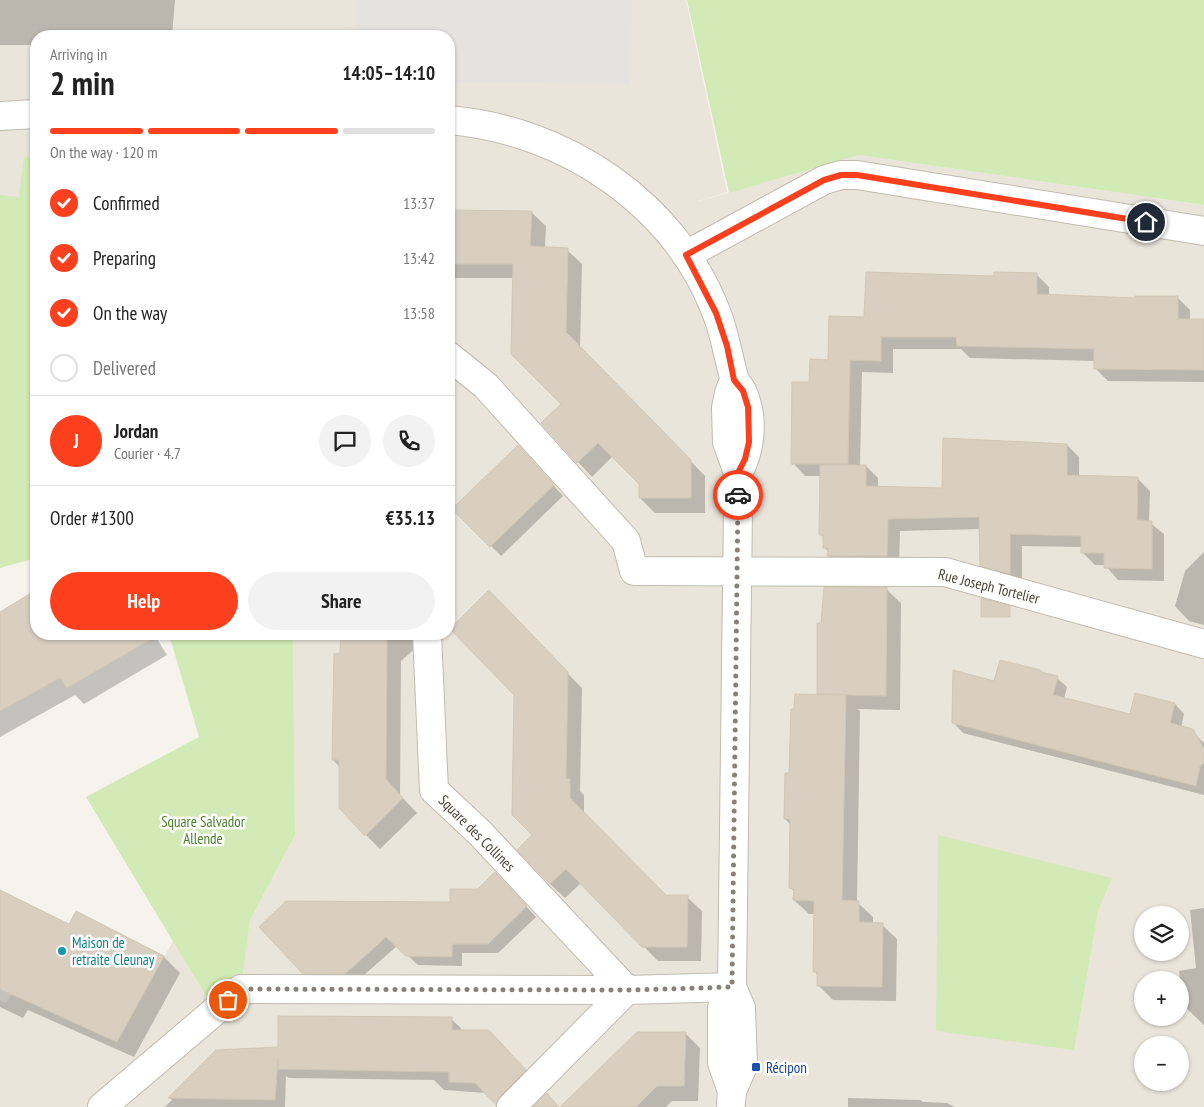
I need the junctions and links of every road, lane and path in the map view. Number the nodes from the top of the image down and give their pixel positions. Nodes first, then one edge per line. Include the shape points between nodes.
1 (30, 115) edge
2 (0, 116) edge
3 (455, 121) edge
4 (1204, 231) edge
5 (686, 255) junction
6 (455, 361) edge
7 (738, 571) junction
8 (427, 640) edge
9 (1204, 644) edge
10 (732, 987) junction
11 (627, 990) junction
12 (732, 1099) edge
13 (102, 1107) edge
14 (512, 1107) edge

1 - 2 street
3 - 5 street via 494,126 534,138 594,166 644,205
4 - 5 street via 841,175 824,180
5 - 7 street via 716,313 734,380 743,391 748,416 749,442 738,473
6 - 7 street, Rue Joseph Tortelier via 486,386 626,541 634,571
7 - 9 street, Rue Joseph Tortelier via 945,572
7 - 10 street
8 - 11 street, Square des Collines via 434,790 480,833
10 - 11 street
10 - 12 street via 741,1008 744,1066
11 - 13 street via 241,989
11 - 14 street

